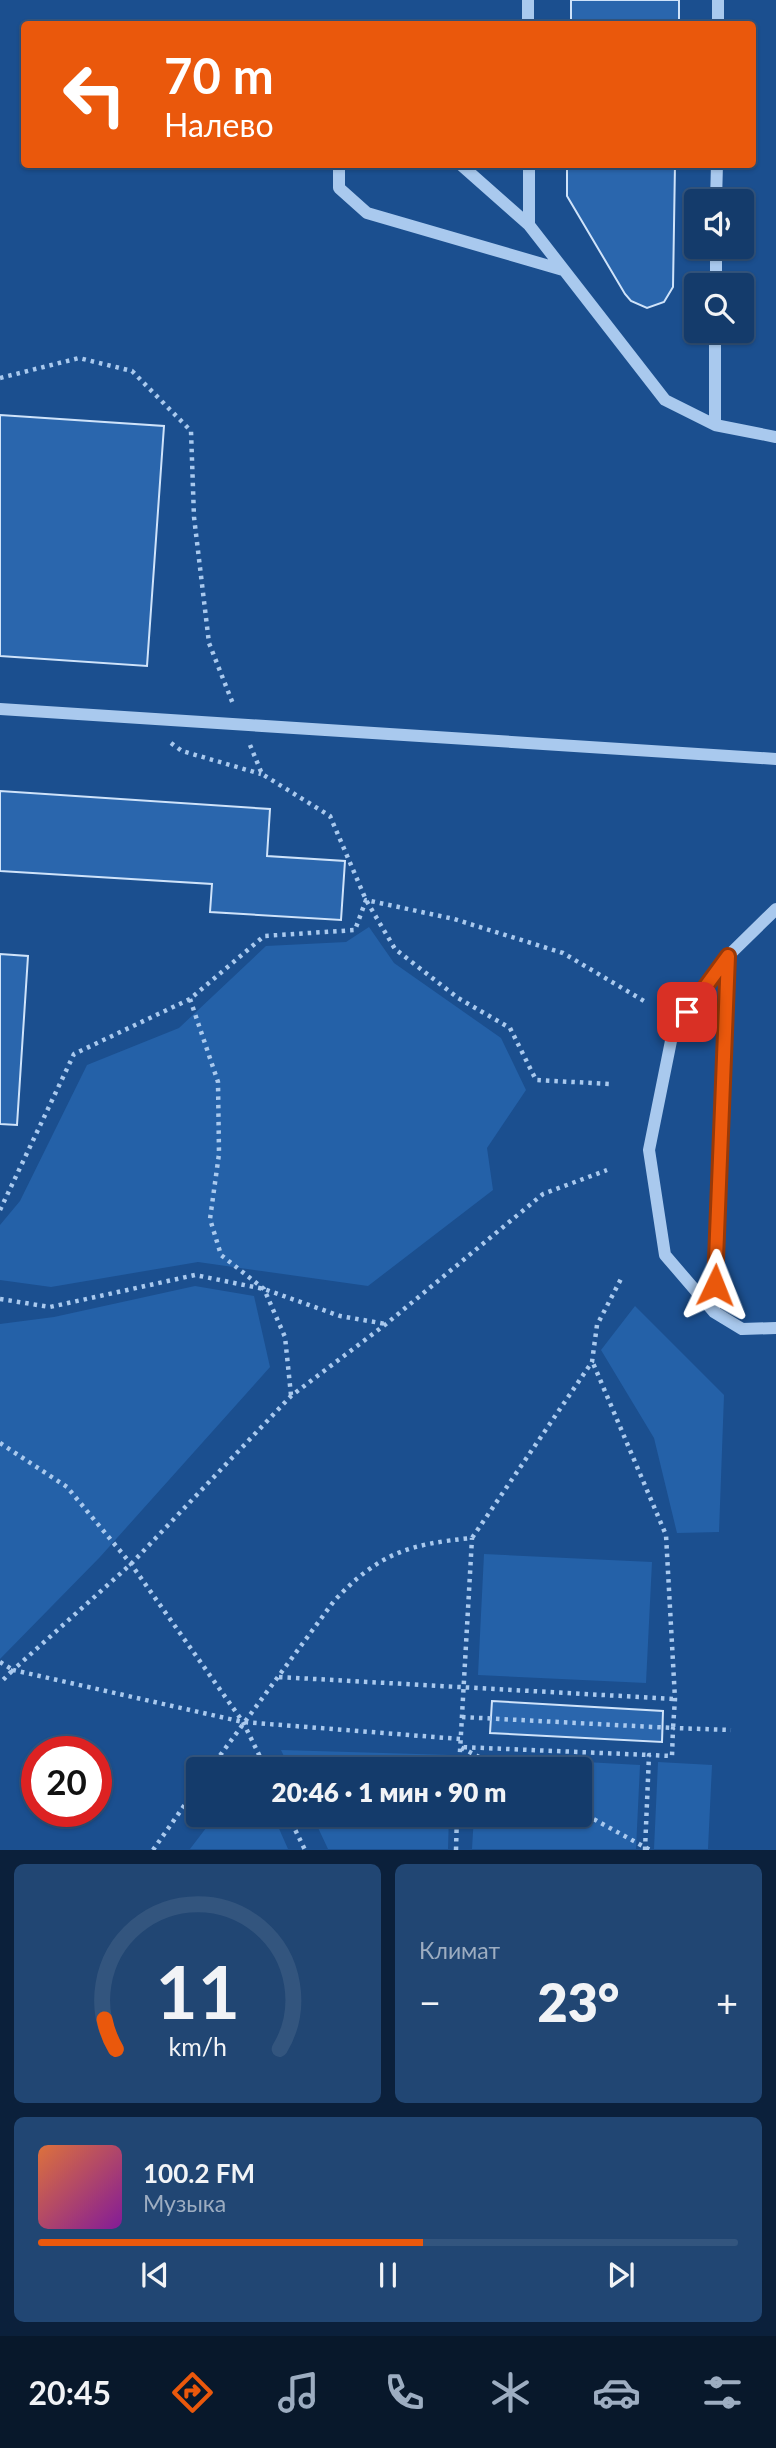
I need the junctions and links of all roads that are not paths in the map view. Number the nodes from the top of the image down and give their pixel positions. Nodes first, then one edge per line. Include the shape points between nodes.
1 (528, 0) edge
2 (718, 0) edge
3 (528, 21) edge
4 (718, 21) edge
5 (339, 168) edge
6 (465, 168) edge
7 (529, 168) edge
8 (717, 168) edge
9 (716, 189) edge
10 (529, 225) junction
11 (564, 270) junction
12 (715, 343) edge
13 (715, 425) junction
14 (776, 437) edge
15 (0, 709) edge
16 (776, 759) edge
17 (776, 909) edge
18 (728, 956) junction
19 (714, 1312) junction
20 (776, 1328) edge

1 - 3 lane
2 - 4 lane
5 - 11 lane via 339,188 367,213
6 - 10 lane
7 - 10 lane
8 - 9 lane
10 - 11 lane
11 - 13 lane via 665,400
12 - 13 lane
13 - 14 lane
15 - 16 lane
17 - 18 lane
18 - 19 lane
18 - 19 lane via 673,1031 649,1150 665,1255
19 - 20 lane via 742,1329

